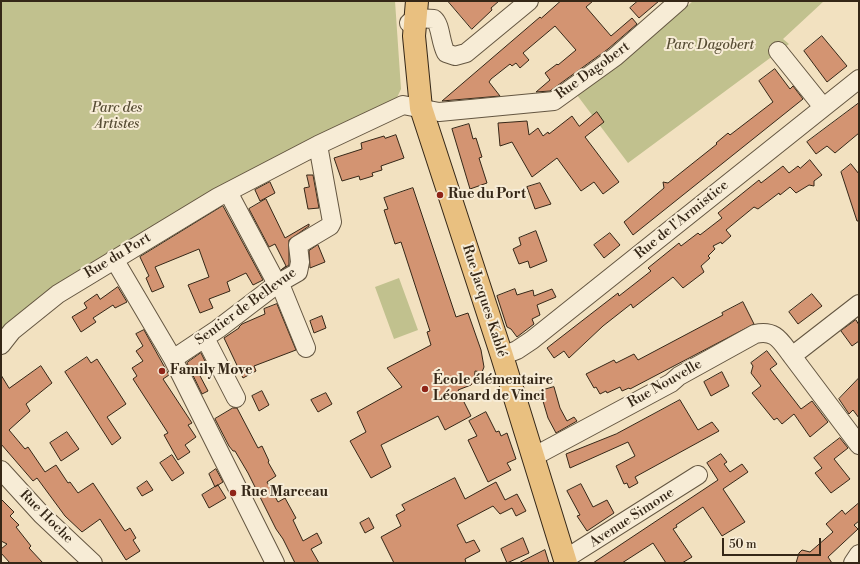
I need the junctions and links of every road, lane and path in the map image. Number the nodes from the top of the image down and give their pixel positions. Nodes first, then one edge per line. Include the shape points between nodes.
1 (529, 1) edge
2 (679, 1) edge
3 (413, 16) edge
4 (778, 51) dead end
5 (859, 79) edge
6 (823, 107) junction
7 (421, 108) junction
8 (318, 146) junction
9 (228, 192) junction
10 (114, 258) junction
11 (277, 284) junction
12 (859, 304) edge
13 (205, 338) junction
14 (1, 345) edge
15 (306, 348) dead end
16 (502, 356) junction
17 (792, 356) junction
18 (173, 359) junction
19 (236, 398) dead end
20 (859, 444) edge
21 (533, 457) junction
22 (1, 470) edge
23 (698, 475) dead end
24 (859, 554) edge
25 (566, 561) edge
26 (93, 563) edge
27 (275, 563) edge
28 (853, 563) edge

1 - 3 street via 474,48 459,55 446,53 437,20
2 - 7 street, Rue Dagobert via 615,58 554,101 439,112
3 - 7 main road, Rue Jacques Kablé
4 - 6 street
5 - 6 street, Rue de l'Armistice
6 - 16 street, Rue de l'Armistice via 532,340
7 - 8 street, Rue du Port via 403,105
7 - 16 main road, Rue Jacques Kablé
8 - 9 street, Rue du Port
8 - 11 street, Sentier de Bellevue via 332,222 330,226 298,245 300,269
9 - 10 street, Rue du Port
9 - 11 street
10 - 14 street, Rue du Port via 58,294 12,331
10 - 18 street
11 - 13 street, Sentier de Bellevue
11 - 15 street via 282,289
12 - 17 street
13 - 18 street, Sentier de Bellevue
13 - 19 street
16 - 21 main road, Rue Jacques Kablé
17 - 20 street
17 - 21 street, Rue Nouvelle via 771,333 756,334
18 - 27 street
21 - 25 main road, Rue Jacques Kablé
22 - 26 street, Rue Hoche via 42,515
23 - 25 street, Avenue Simone
24 - 28 street

